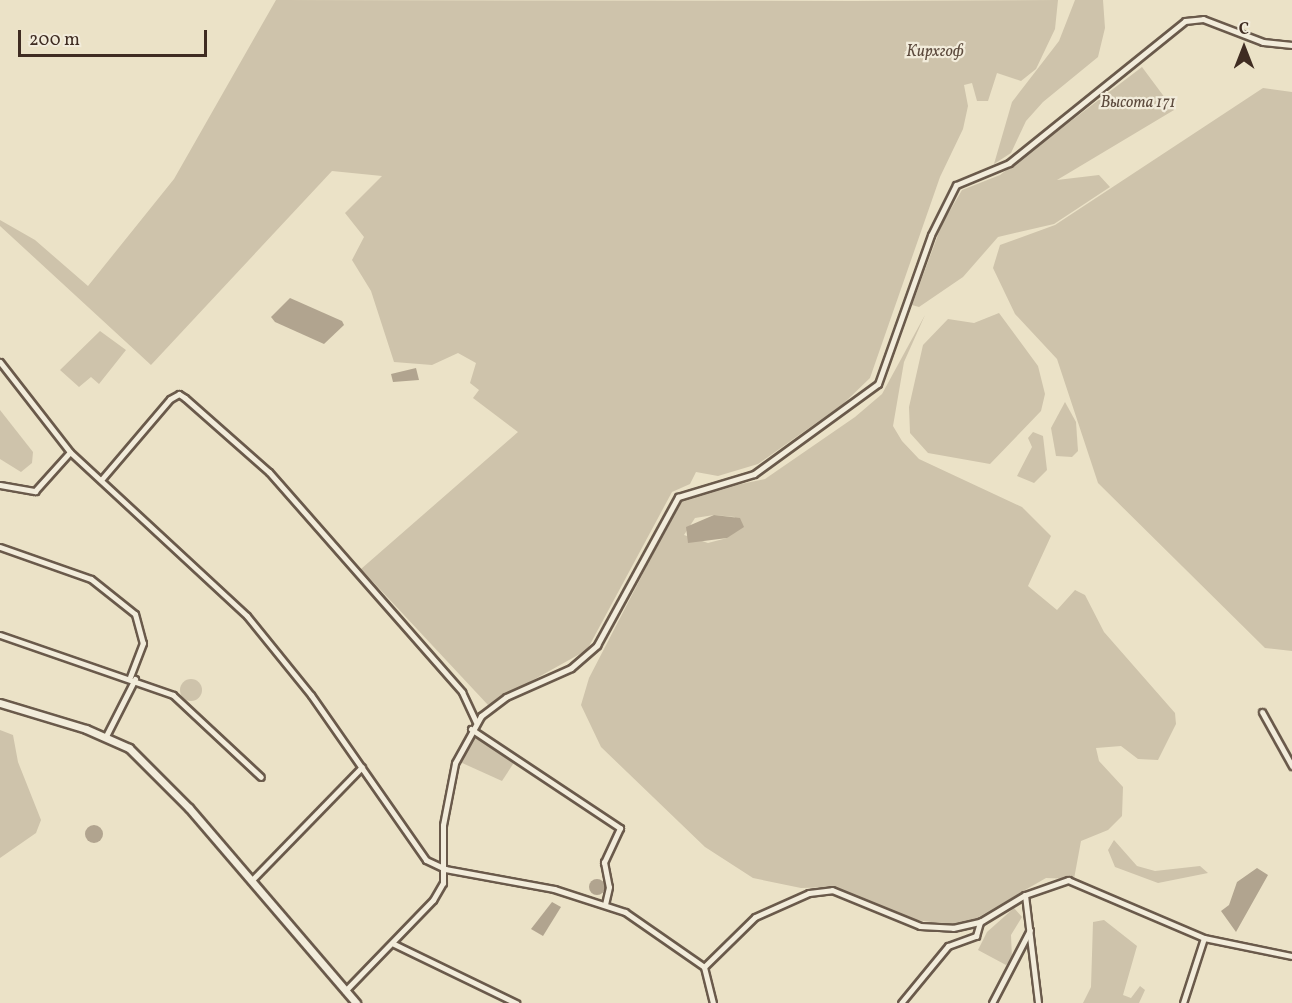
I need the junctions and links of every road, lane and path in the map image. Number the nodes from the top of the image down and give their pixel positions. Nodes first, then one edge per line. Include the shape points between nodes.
1 (1292, 45) edge
2 (0, 362) edge
3 (70, 452) junction
4 (101, 480) junction
5 (0, 485) edge
6 (0, 547) edge
7 (0, 635) edge
8 (133, 678) junction
9 (0, 704) edge
10 (1262, 712) dead end
11 (476, 722) junction
12 (471, 729) junction
13 (106, 736) junction
14 (362, 766) junction
15 (1292, 766) edge
16 (261, 777) dead end
17 (445, 869) junction
18 (251, 881) junction
19 (1025, 895) junction
20 (605, 903) junction
21 (980, 922) junction
22 (1030, 929) junction
23 (1204, 938) junction
24 (393, 944) junction
25 (1292, 956) edge
26 (704, 967) junction
27 (345, 991) junction
28 (356, 1003) edge
29 (516, 1003) edge
30 (713, 1003) edge
31 (901, 1003) edge
32 (992, 1003) edge
33 (1038, 1003) edge
34 (1183, 1003) edge

1 - 11 street via 1263,42 1203,19 1185,21 1009,163 956,185 931,235 893,355 871,393 754,474 678,497 597,645 571,668 506,697
2 - 3 street
3 - 4 street
3 - 5 street via 35,491
4 - 11 street via 170,399 179,394 268,472 462,692
4 - 14 street via 247,616
6 - 8 street via 91,579 135,614 143,643
7 - 8 street
8 - 13 street
8 - 16 street via 173,695
9 - 13 street
10 - 15 street
11 - 12 street
12 - 17 street via 448,795
12 - 20 street via 620,828 604,862 609,887
13 - 18 street via 129,748 162,780
14 - 17 street via 411,846
14 - 18 street
17 - 20 street via 501,877
17 - 24 street via 434,900
18 - 27 street
19 - 21 street
19 - 22 street
19 - 23 street via 1050,884 1078,882
20 - 26 street
21 - 26 street via 953,928 920,926 824,890 784,900 755,918
21 - 31 street via 976,936 948,946
22 - 32 street
22 - 33 street
23 - 25 street
23 - 34 street
24 - 27 street
24 - 29 street
26 - 30 street
27 - 28 street

